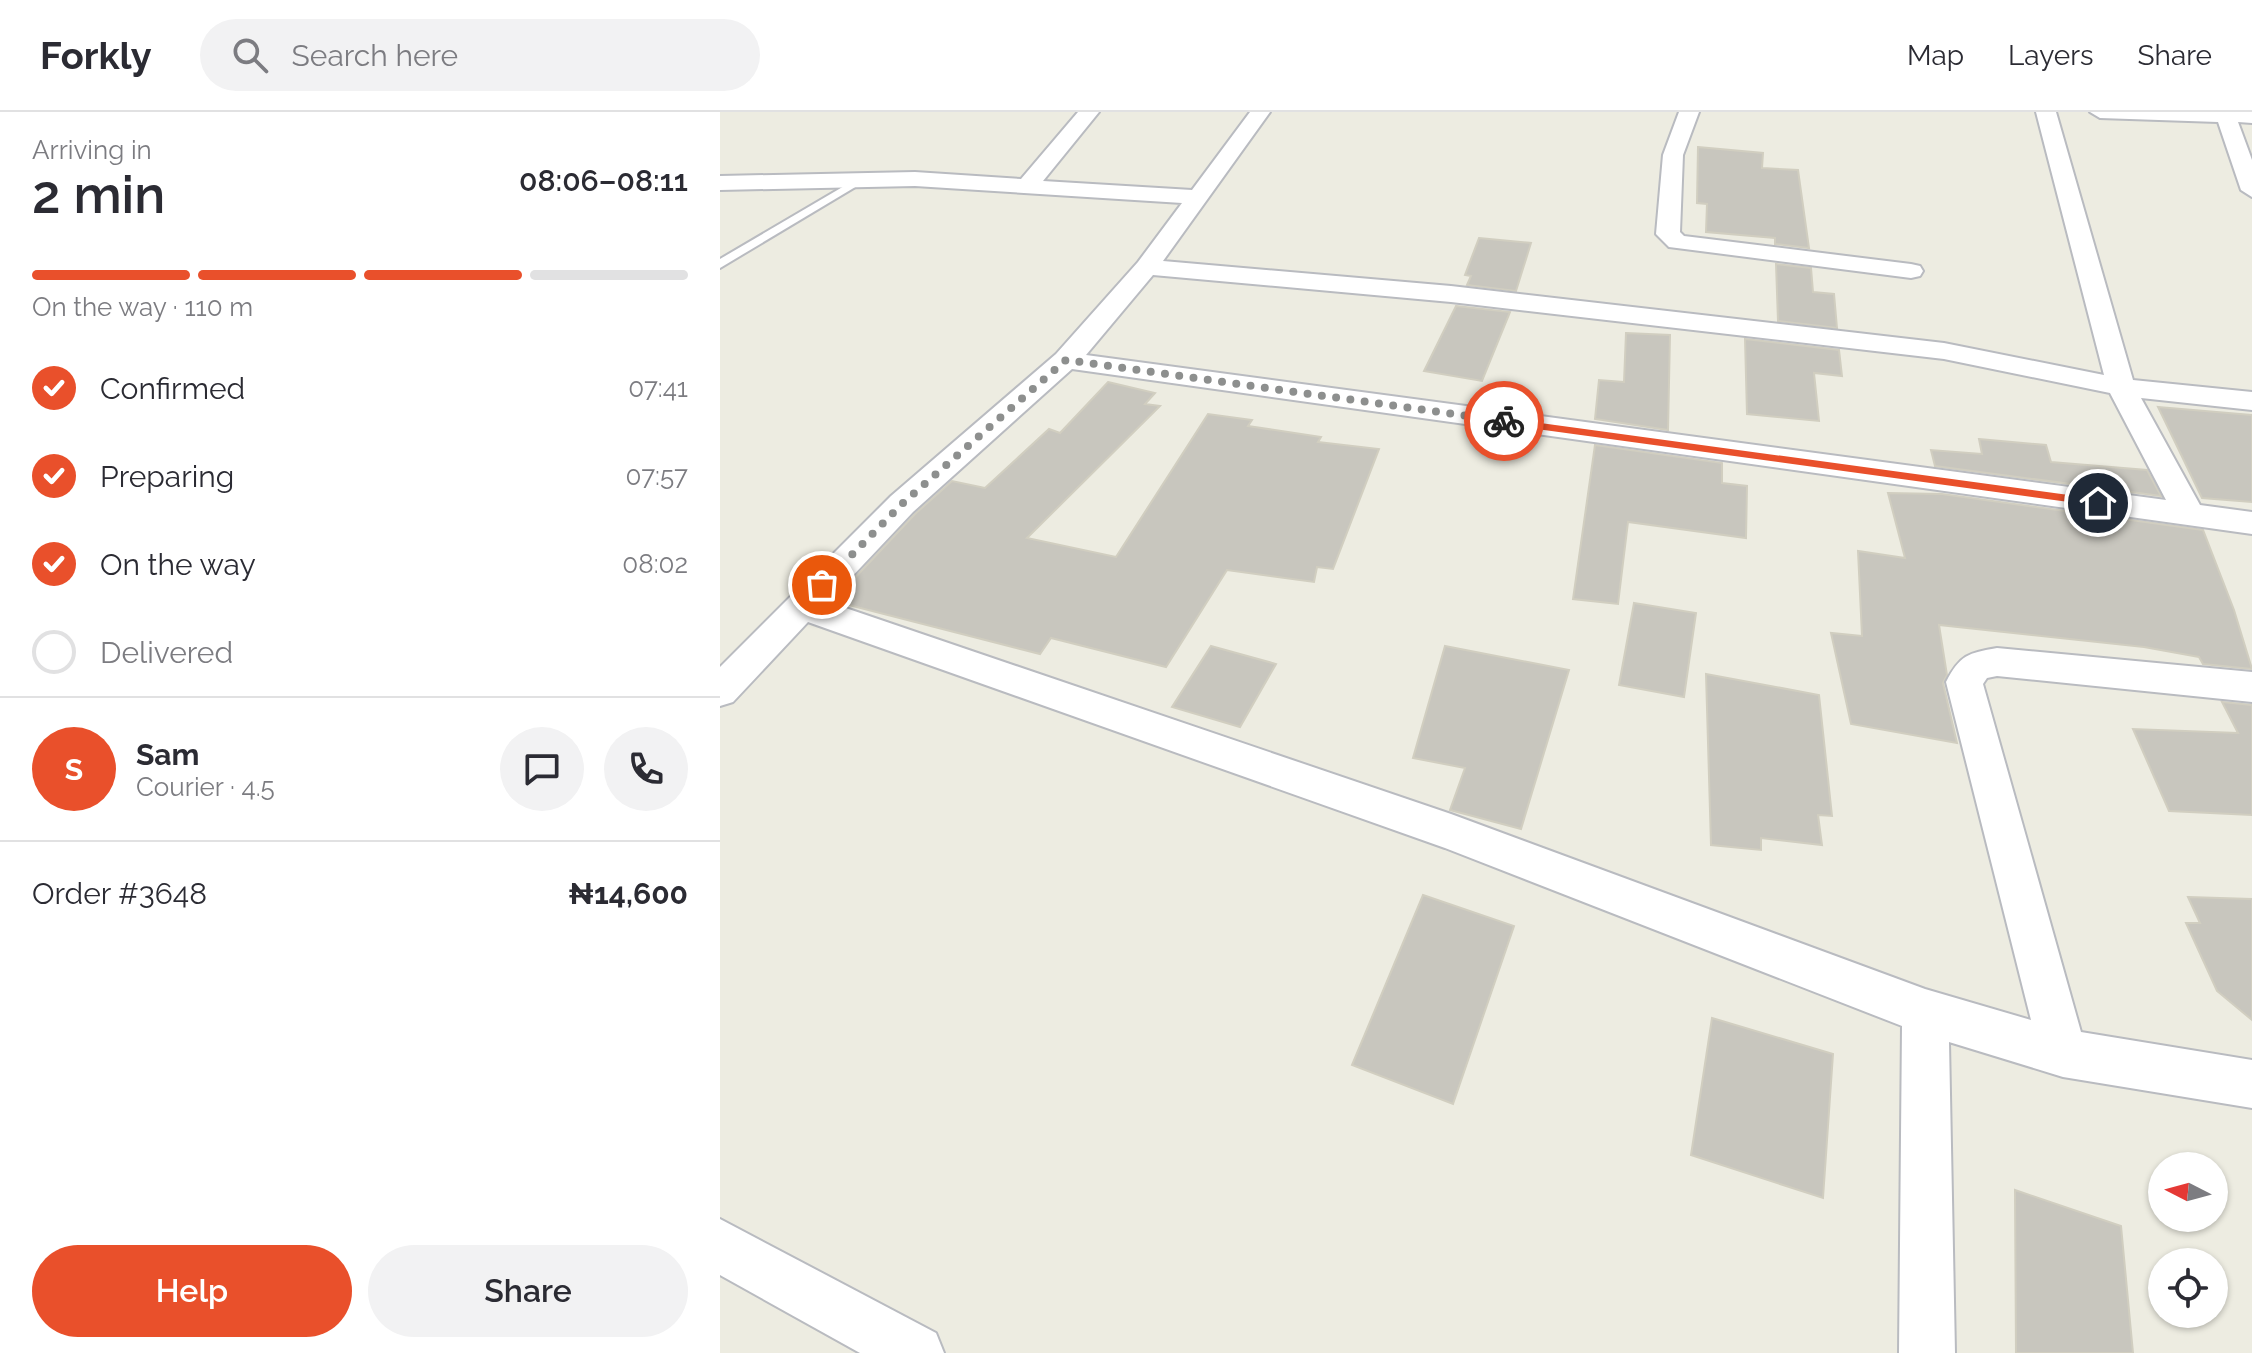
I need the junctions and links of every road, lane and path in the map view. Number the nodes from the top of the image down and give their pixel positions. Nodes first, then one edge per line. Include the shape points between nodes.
1 (1089, 112) edge
2 (1260, 112) edge
3 (1689, 112) edge
4 (2046, 112) edge
5 (2100, 112) edge
6 (2174, 113) edge
7 (2226, 116) junction
8 (2252, 117) edge
9 (863, 178) junction
10 (720, 183) edge
11 (1029, 184) junction
12 (2252, 190) edge
13 (1198, 197) junction
14 (720, 264) edge
15 (1147, 267) junction
16 (1911, 271) dead end
17 (1066, 360) junction
18 (2121, 387) junction
19 (2252, 401) edge
20 (2190, 515) junction
21 (2252, 523) edge
22 (801, 606) junction
23 (2252, 687) edge
24 (720, 691) edge
25 (1925, 1012) junction
26 (2063, 1053) junction
27 (2252, 1084) edge
28 (720, 1246) edge
29 (916, 1353) edge
30 (1927, 1353) edge

1 - 11 street
2 - 13 street
3 - 16 street via 1673,155 1668,234 1677,242
4 - 18 street
5 - 6 street
6 - 7 street
7 - 8 street
7 - 12 street
9 - 10 street
9 - 11 street
9 - 14 lane
11 - 13 street
13 - 15 street
15 - 17 street
15 - 18 street via 1466,296 1944,351
17 - 20 street
17 - 22 street via 902,504
18 - 19 street
18 - 20 street
20 - 21 street
22 - 24 street
22 - 25 street via 1451,832
23 - 26 street via 1997,662 1976,666 1964,682
25 - 26 street
25 - 30 street
26 - 27 street
28 - 29 street

